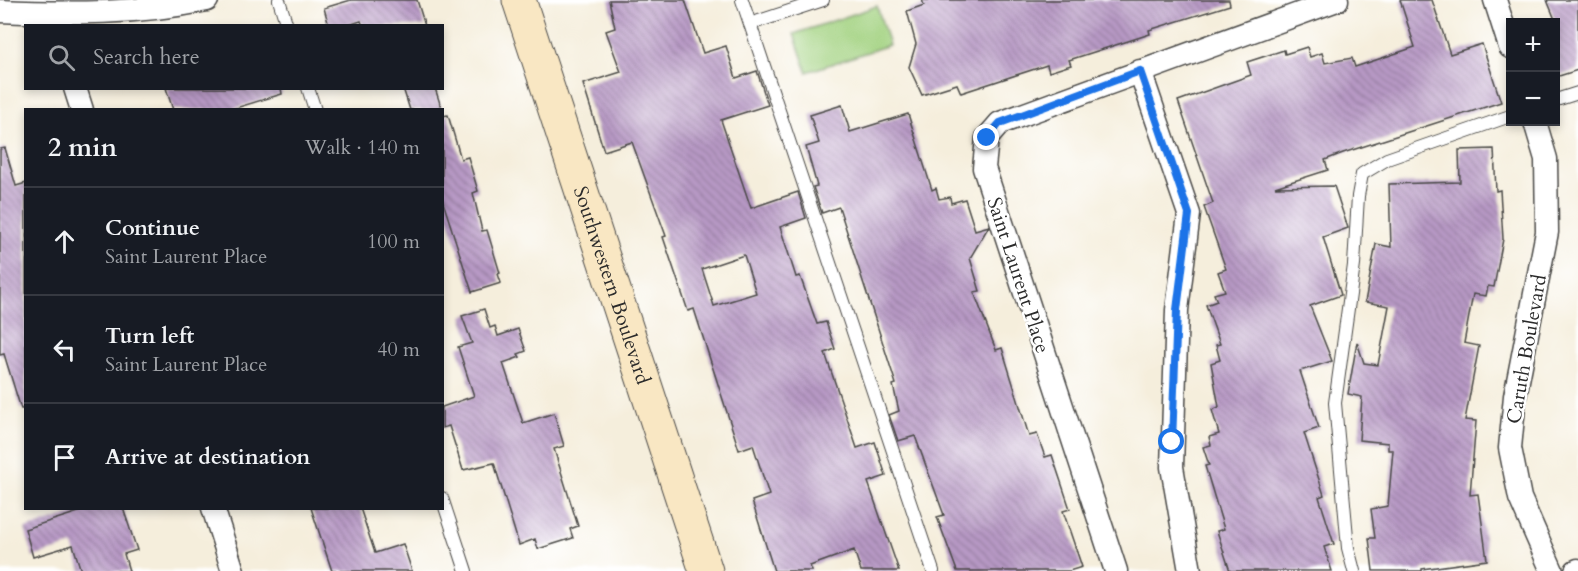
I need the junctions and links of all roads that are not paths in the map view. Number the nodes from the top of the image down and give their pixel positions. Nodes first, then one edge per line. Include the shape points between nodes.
1 (207, 0) edge
2 (279, 0) edge
3 (519, 0) edge
4 (742, 0) edge
5 (823, 0) edge
6 (1337, 0) edge
7 (1495, 0) edge
8 (0, 11) edge
9 (50, 13) edge
10 (286, 24) edge
11 (750, 24) junction
12 (1506, 34) edge
13 (1140, 71) junction
14 (76, 90) edge
15 (309, 90) edge
16 (1578, 93) edge
17 (1560, 99) edge
18 (81, 108) edge
19 (314, 108) edge
20 (1506, 117) edge
21 (1536, 126) edge
22 (444, 504) edge
23 (214, 510) edge
24 (233, 571) edge
25 (466, 571) edge
26 (706, 571) edge
27 (933, 571) edge
28 (1116, 571) edge
29 (1190, 571) edge
30 (1354, 571) edge
31 (1552, 571) edge

1 - 9 street via 124,12
2 - 10 lane
3 - 26 street, Southwestern Boulevard
4 - 11 lane
5 - 11 lane
6 - 13 street, Saint Laurent Place
7 - 12 street
8 - 9 street
11 - 27 lane
13 - 28 street, Saint Laurent Place via 1000,123 987,138 984,168
13 - 29 street via 1189,214 1177,320 1172,467
14 - 18 street
15 - 19 lane
16 - 17 lane
20 - 30 lane via 1388,159 1362,174 1335,403 1348,548
21 - 31 street, Caruth Boulevard via 1546,159 1547,232 1515,396 1510,448 1520,498
22 - 25 lane
23 - 24 street

